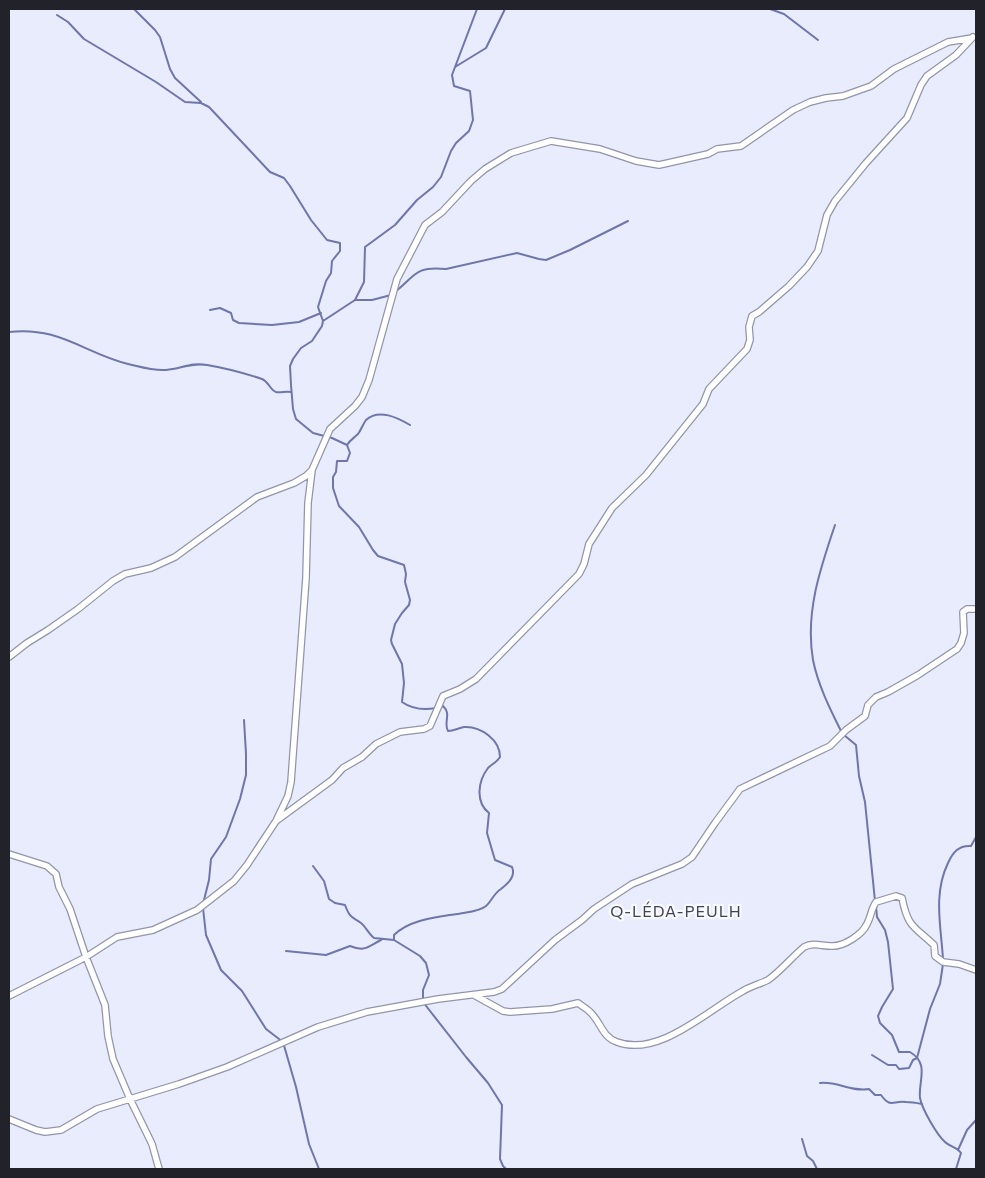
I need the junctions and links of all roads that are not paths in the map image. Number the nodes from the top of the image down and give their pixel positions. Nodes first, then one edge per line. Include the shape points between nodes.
1 (975, 37) edge
2 (312, 470) junction
3 (976, 609) edge
4 (9, 657) edge
5 (276, 821) junction
6 (9, 854) edge
7 (86, 957) junction
8 (976, 970) edge
9 (473, 995) junction
10 (9, 996) edge
11 (130, 1099) junction
12 (9, 1119) edge
13 (160, 1169) edge

1 - 2 street via 948,42 894,69 870,86 801,106 742,146 659,165 600,149 551,141 512,153 484,169 425,225 397,279 362,397 330,429
1 - 5 street via 927,76 907,118 835,201 827,215 818,251 789,286 752,316 747,349 709,389 703,404 646,475 612,508 589,544 579,574 480,675 443,696 430,726 424,730 400,732 376,744
2 - 4 street via 294,483 257,497 175,557 113,581
2 - 5 street via 291,782
3 - 9 street via 963,612 964,633 957,649 876,697 868,705 865,716 830,746 740,789 692,857 632,884 594,909 502,988
5 - 7 street via 234,881 197,910 153,930 117,937
6 - 7 street via 47,866 56,874
7 - 10 street
7 - 11 street via 105,1006 113,1059
8 - 9 street via 943,962 935,956 934,945 913,928 905,915 902,898 896,896 876,902 867,925 841,945 812,943 804,946 768,980 744,990 678,1032 653,1043 631,1045 610,1039 591,1013 578,1003 552,1009 510,1012
9 - 11 street via 367,1012 318,1027 227,1067
11 - 12 street via 97,1109 61,1130 45,1132
11 - 13 street

